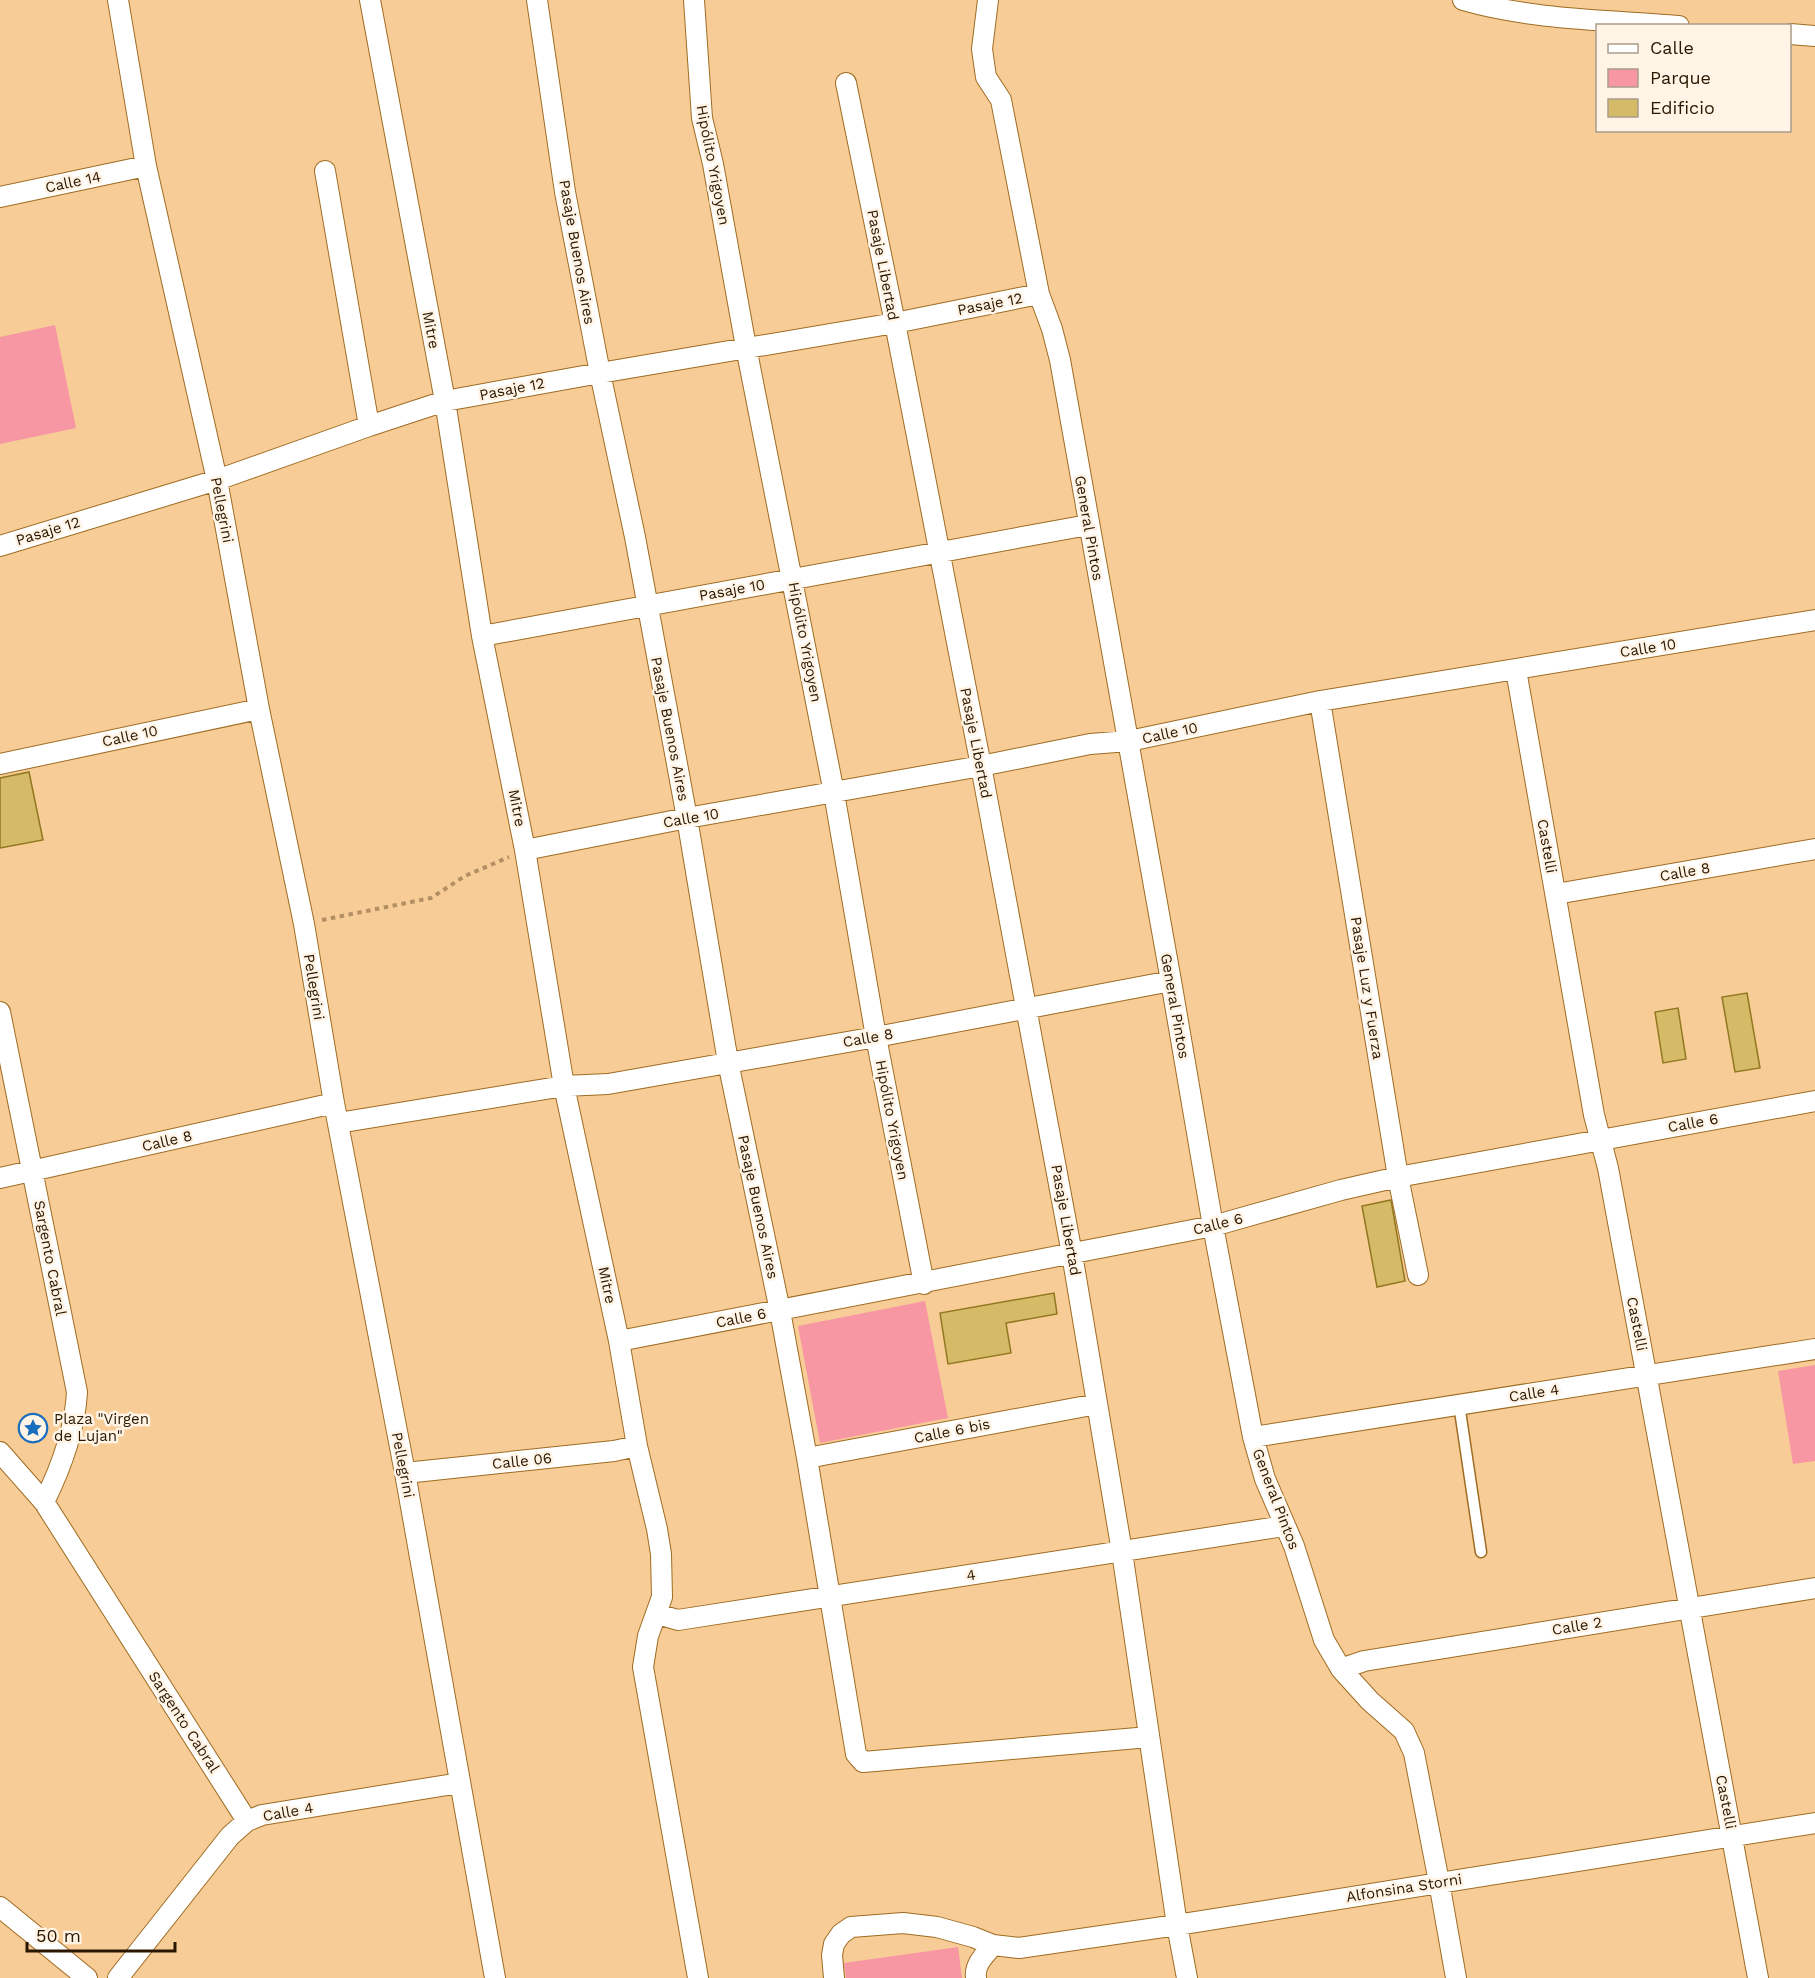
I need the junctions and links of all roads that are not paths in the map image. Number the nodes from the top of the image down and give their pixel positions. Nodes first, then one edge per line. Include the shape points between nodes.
1 (118, 0) edge
2 (370, 0) edge
3 (537, 0) edge
4 (694, 0) edge
5 (988, 0) edge
6 (1463, 0) edge
7 (1656, 24) edge
8 (1791, 34) edge
9 (1815, 36) edge
10 (846, 83) dead end
11 (146, 166) junction
12 (326, 171) dead end
13 (0, 197) edge
14 (1039, 294) junction
15 (895, 323) junction
16 (746, 347) junction
17 (600, 373) junction
18 (445, 401) junction
19 (369, 426) junction
20 (217, 480) junction
21 (1088, 525) junction
22 (0, 546) edge
23 (939, 552) junction
24 (793, 578) junction
25 (646, 605) junction
26 (1815, 620) edge
27 (482, 636) junction
28 (1516, 670) junction
29 (1320, 701) junction
30 (259, 709) junction
31 (1129, 741) junction
32 (0, 764) edge
33 (981, 766) junction
34 (834, 793) junction
35 (687, 818) junction
36 (1815, 849) edge
37 (525, 850) junction
38 (1556, 894) junction
39 (1171, 981) junction
40 (1026, 1009) junction
41 (0, 1012) edge
42 (876, 1037) junction
43 (728, 1062) junction
44 (564, 1086) junction
45 (1815, 1101) edge
46 (334, 1103) junction
47 (338, 1123) junction
48 (1601, 1139) junction
49 (33, 1171) junction
50 (1398, 1177) junction
51 (0, 1178) edge
52 (1213, 1226) junction
53 (1072, 1254) junction
54 (1418, 1275) dead end
55 (924, 1284) junction
56 (780, 1311) junction
57 (619, 1341) junction
58 (1815, 1349) edge
59 (1646, 1376) junction
60 (1098, 1404) junction
61 (1459, 1404) junction
62 (1253, 1437) junction
63 (638, 1446) junction
64 (2, 1453) edge
65 (807, 1458) junction
66 (405, 1473) junction
67 (44, 1502) junction
68 (1284, 1526) junction
69 (1122, 1552) junction
70 (1481, 1552) dead end
71 (1815, 1588) edge
72 (831, 1596) junction
73 (1690, 1608) junction
74 (657, 1614) junction
75 (1341, 1669) junction
76 (1149, 1737) junction
77 (460, 1783) junction
78 (247, 1821) junction
79 (1815, 1823) edge
80 (1732, 1836) junction
81 (1439, 1882) junction
82 (0, 1907) edge
83 (1177, 1925) junction
84 (993, 1945) junction
85 (87, 1978) edge
86 (118, 1978) edge
87 (495, 1978) edge
88 (698, 1978) edge
89 (834, 1978) edge
90 (976, 1978) edge
91 (1187, 1978) edge
92 (1456, 1978) edge
93 (1758, 1978) edge

1 - 11 street, Pellegrini
2 - 18 street, Mitre
3 - 17 street, Pasaje Buenos Aires via 565,192
4 - 16 street, Hipólito Yrigoyen via 702,118
5 - 14 street, General Pintos via 982,49 986,77 1001,100
6 - 7 street via 1541,14
8 - 9 street
10 - 15 street, Pasaje Libertad
11 - 13 street, Calle 14
11 - 20 street, Pellegrini
12 - 19 street
14 - 15 street, Pasaje 12
14 - 21 street, General Pintos via 1060,360
15 - 16 street, Pasaje 12
15 - 23 street, Pasaje Libertad
16 - 17 street, Pasaje 12
16 - 24 street, Hipólito Yrigoyen
17 - 18 street, Pasaje 12
17 - 25 street, Pasaje Buenos Aires
18 - 19 street, Pasaje 12
18 - 27 street, Mitre
19 - 20 street, Pasaje 12
20 - 22 street, Pasaje 12
20 - 30 street, Pellegrini
21 - 23 street, Pasaje 10
21 - 31 street, General Pintos
23 - 24 street, Pasaje 10
23 - 33 street, Pasaje Libertad
24 - 25 street, Pasaje 10
24 - 34 street, Hipólito Yrigoyen
25 - 27 street, Pasaje 10
25 - 35 street, Pasaje Buenos Aires
26 - 28 street, Calle 10
27 - 37 street, Mitre
28 - 29 street, Calle 10
28 - 38 street, Castelli
29 - 31 street, Calle 10
29 - 50 street, Pasaje Luz y Fuerza
30 - 32 street, Calle 10
30 - 46 street, Pellegrini via 304,924
31 - 33 street, Calle 10 via 1090,744
31 - 39 street, General Pintos
33 - 34 street, Calle 10
33 - 40 street, Pasaje Libertad
34 - 35 street, Calle 10
34 - 42 street, Hipólito Yrigoyen
35 - 37 street, Calle 10
35 - 43 street, Pasaje Buenos Aires
36 - 38 street, Calle 8
37 - 44 street, Mitre
38 - 48 street, Castelli
39 - 40 street, Calle 8
39 - 52 street, General Pintos
40 - 42 street, Calle 8
40 - 53 street, Pasaje Libertad
41 - 49 street, Sargento Cabral
42 - 43 street, Calle 8
42 - 55 street, Hipólito Yrigoyen
43 - 44 street, Calle 8 via 608,1084
43 - 56 street, Pasaje Buenos Aires
44 - 47 street, Calle 8
44 - 57 street, Mitre
45 - 48 street, Calle 6
46 - 47 street, Pellegrini
46 - 49 street, Calle 8
47 - 66 street, Pellegrini
48 - 50 street, Calle 6
48 - 59 street, Castelli
49 - 51 street, Calle 8
49 - 67 street, Sargento Cabral via 77,1392 75,1415
50 - 52 street, Calle 6
50 - 54 street, Pasaje Luz y Fuerza
52 - 53 street, Calle 6
52 - 62 street, General Pintos
53 - 55 street, Calle 6
53 - 60 street, Pasaje Libertad
55 - 56 street, Calle 6
56 - 57 street, Calle 6
56 - 65 street, Pasaje Buenos Aires
57 - 63 street, Mitre
58 - 59 street, Calle 4
59 - 61 street, Calle 4
59 - 73 street, Castelli
60 - 65 street, Calle 6 bis
60 - 69 street, Pasaje Libertad
61 - 62 street, Calle 4
61 - 70 lane
62 - 68 street, General Pintos
63 - 66 street, Calle 06
63 - 74 street, Mitre via 661,1554 663,1597
64 - 67 street, Sargento Cabral
65 - 72 street, Pasaje Buenos Aires
66 - 77 street, Pellegrini
67 - 78 street, Sargento Cabral
68 - 69 street, 4
68 - 75 street, General Pintos via 1324,1640
69 - 72 street, 4
69 - 76 street, Pasaje Libertad
71 - 73 street, Calle 2
72 - 74 street, 4 via 678,1620
72 - 76 street, Pasaje Buenos Aires via 856,1754 862,1762
73 - 75 street, Calle 2 via 1364,1660
73 - 80 street, Castelli
74 - 88 street, Mitre via 648,1636 643,1667
75 - 81 street, General Pintos via 1404,1731 1414,1753
76 - 83 street, Pasaje Libertad
77 - 78 street, Calle 4 via 262,1815
77 - 87 street, Pellegrini
78 - 86 street, Calle 4 via 230,1836
79 - 80 street, Alfonsina Storni
80 - 81 street, Alfonsina Storni
80 - 93 street, Castelli
81 - 83 street, Alfonsina Storni
81 - 92 street, General Pintos
82 - 85 street
83 - 84 street, Alfonsina Storni via 1019,1948
83 - 91 street, Pasaje Libertad
84 - 89 street, Alfonsina Storni via 946,1929 914,1924 851,1927 834,1944
84 - 90 street via 978,1963

